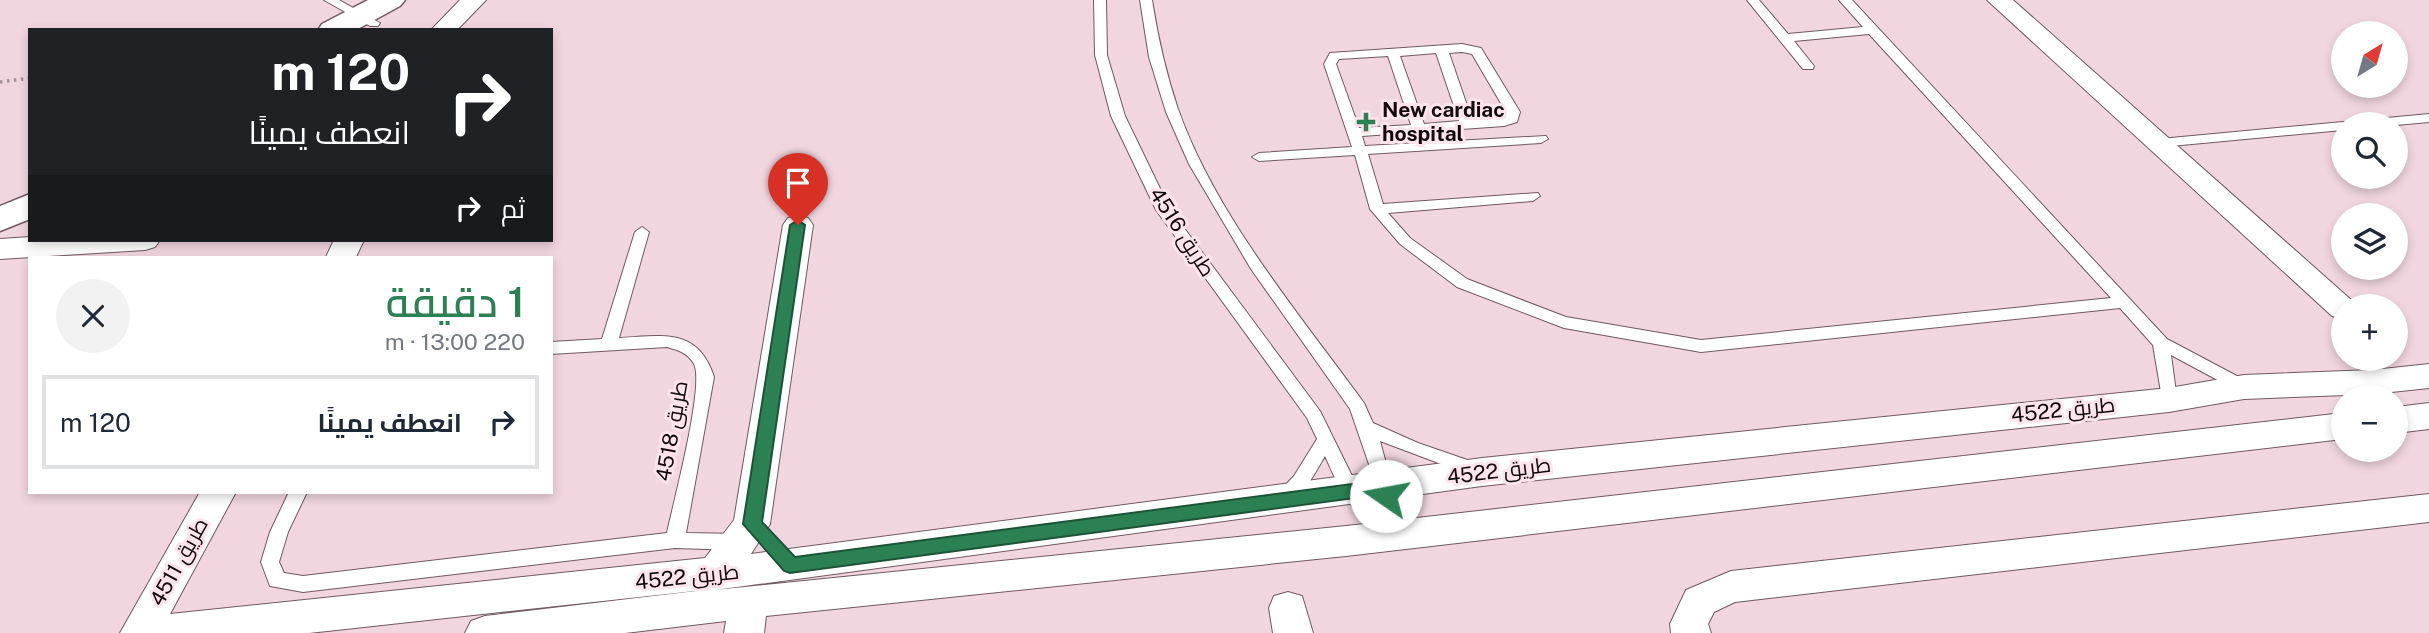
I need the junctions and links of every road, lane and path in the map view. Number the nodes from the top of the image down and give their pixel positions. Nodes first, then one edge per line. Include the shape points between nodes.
1 (330, 0) edge
2 (417, 0) edge
3 (474, 0) edge
4 (1100, 0) edge
5 (1146, 0) edge
6 (1753, 0) edge
7 (1844, 0) edge
8 (1999, 0) edge
9 (371, 17) edge
10 (338, 28) edge
11 (445, 28) edge
12 (1872, 30) junction
13 (1785, 38) junction
14 (1441, 49) junction
15 (1393, 52) junction
16 (1808, 66) dead end
17 (28, 78) edge
18 (0, 82) edge
19 (2429, 118) edge
20 (2408, 120) edge
21 (1467, 125) junction
22 (2331, 127) edge
23 (1419, 128) junction
24 (1353, 134) junction
25 (1541, 139) dead end
26 (2160, 143) junction
27 (1360, 150) junction
28 (1259, 157) dead end
29 (28, 187) edge
30 (1533, 195) dead end
31 (0, 201) edge
32 (28, 206) edge
33 (1377, 209) junction
34 (0, 220) edge
35 (798, 225) dead end
36 (642, 232) dead end
37 (113, 242) edge
38 (0, 249) edge
39 (2331, 297) edge
40 (2124, 302) junction
41 (2161, 343) junction
42 (609, 344) junction
43 (553, 348) edge
44 (2415, 369) edge
45 (2244, 387) junction
46 (2169, 400) junction
47 (2429, 416) edge
48 (2408, 419) edge
49 (2331, 427) edge
50 (1367, 428) junction
51 (1327, 438) junction
52 (1482, 472) junction
53 (217, 494) edge
54 (297, 494) edge
55 (1371, 499) junction
56 (1278, 501) junction
57 (2429, 508) edge
58 (1429, 530) junction
59 (746, 533) junction
60 (675, 540) junction
61 (1346, 541) junction
62 (790, 565) junction
63 (715, 574) junction
64 (746, 617) edge
65 (140, 633) edge
66 (154, 633) edge
67 (485, 633) edge
68 (1691, 633) edge

1 - 9 lane
2 - 9 street
3 - 11 street
4 - 51 lane, طريق 4516 via 1101,55 1118,116 1163,210
5 - 50 lane, طريق 4516 via 1149,40 1171,110 1209,193 1358,407
6 - 13 lane
7 - 12 lane
8 - 26 street
9 - 10 street
12 - 13 lane
12 - 40 lane
13 - 16 lane
14 - 15 lane
14 - 21 lane
14 - 21 lane via 1477,51 1513,111 1513,118 1504,122
15 - 23 lane
15 - 24 lane via 1330,60
17 - 18 path
19 - 20 lane
21 - 23 lane
22 - 26 lane
23 - 24 lane
24 - 27 lane
25 - 27 lane
26 - 39 street
27 - 28 lane
27 - 33 lane
29 - 31 street
30 - 33 lane
32 - 34 street
33 - 40 lane via 1405,241 1462,284 1564,322 1700,346
35 - 59 street
36 - 42 lane
37 - 38 street
40 - 41 lane
41 - 45 lane
41 - 46 lane
42 - 43 lane, طريق 4518
42 - 60 lane, طريق 4518 via 668,341 690,348 701,361 706,377 702,407
44 - 45 street, طريق 4522
45 - 46 street, طريق 4522
46 - 52 street, طريق 4522
47 - 48 street
49 - 58 street, طريق 4522
50 - 52 lane
50 - 55 lane, طريق 4516
51 - 55 lane, طريق 4516
51 - 56 lane via 1300,481
52 - 55 street, طريق 4522
53 - 65 street, طريق 4511
54 - 60 lane via 270,562 278,580 303,584
55 - 56 street, طريق 4522
55 - 58 lane
55 - 61 lane via 1371,529
56 - 62 street, طريق 4522
57 - 68 street via 1731,587 1700,601 1689,624
58 - 61 street, طريق 4522
59 - 60 lane
59 - 62 street
59 - 63 street
61 - 64 street, طريق 4522
62 - 63 street, طريق 4522
63 - 66 street, طريق 4522
64 - 67 street, طريق 4522

